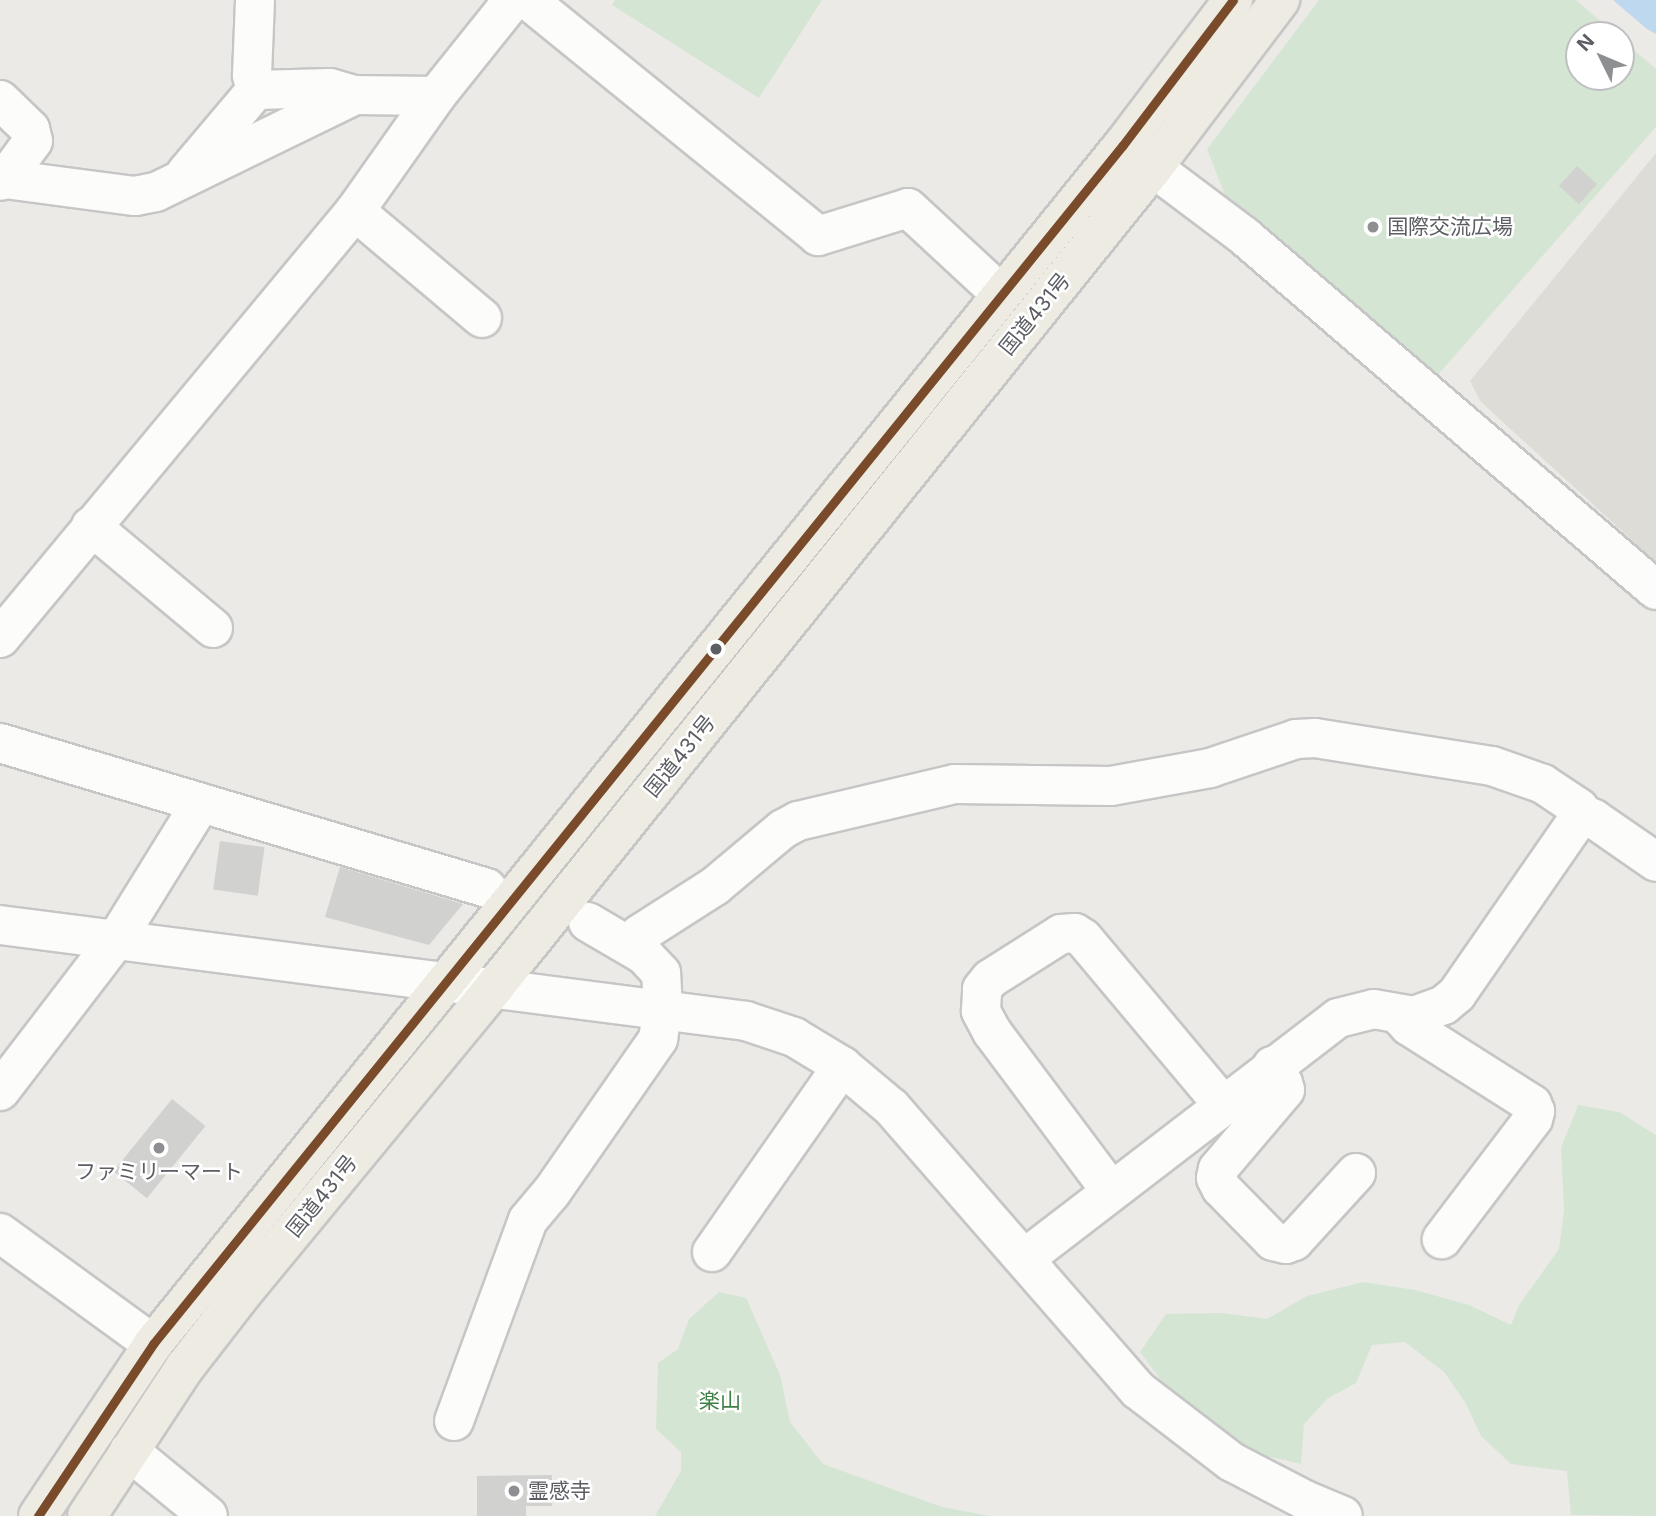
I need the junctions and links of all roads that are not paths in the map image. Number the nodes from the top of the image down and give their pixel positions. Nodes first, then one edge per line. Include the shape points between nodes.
1 (255, 0) edge
2 (513, 0) edge
3 (528, 0) edge
4 (1233, 0) edge
5 (1280, 0) edge
6 (256, 90) junction
7 (355, 95) junction
8 (436, 96) junction
9 (0, 100) edge
10 (1123, 145) junction
11 (1153, 168) junction
12 (3, 180) edge
13 (178, 183) junction
14 (355, 211) junction
15 (1002, 294) junction
16 (482, 318) dead end
17 (91, 526) junction
18 (1656, 590) edge
19 (213, 628) dead end
20 (0, 638) edge
21 (0, 743) edge
22 (201, 803) junction
23 (1580, 813) junction
24 (1656, 862) edge
25 (486, 888) dead end
26 (589, 922) dead end
27 (0, 925) edge
28 (116, 940) junction
29 (629, 945) junction
30 (449, 980) junction
31 (495, 986) junction
32 (663, 1010) junction
33 (1399, 1015) junction
34 (842, 1066) junction
35 (1272, 1066) junction
36 (0, 1091) edge
37 (1223, 1105) junction
38 (1356, 1173) dead end
39 (1111, 1191) junction
40 (0, 1233) edge
41 (1442, 1239) dead end
42 (712, 1252) dead end
43 (1025, 1258) junction
44 (153, 1344) junction
45 (454, 1421) dead end
46 (129, 1451) junction
47 (38, 1516) edge
48 (87, 1516) edge
49 (208, 1516) edge
50 (1343, 1516) edge

1 - 6 street via 252,75
2 - 8 street
3 - 15 street via 818,236 908,208
4 - 10 highway, 国道431号
5 - 11 highway, 国道431号
6 - 7 street via 330,88
6 - 13 street
7 - 8 street
7 - 13 street
8 - 14 street
9 - 12 street via 33,135 30,147
10 - 11 street
10 - 15 highway, 国道431号
11 - 18 street via 1244,236
11 - 31 highway, 国道431号
12 - 13 street via 135,196
14 - 16 street
14 - 17 street
15 - 30 highway, 国道431号
17 - 19 street
17 - 20 street
21 - 22 street
22 - 25 street
22 - 28 street
23 - 24 street
23 - 29 street via 1563,794 1522,774 1315,738 1296,739 1210,768 1136,783 955,784 798,821 715,887
23 - 33 street via 1457,994 1432,1010
26 - 29 street
27 - 28 street
28 - 30 street
28 - 36 street
29 - 32 street via 661,973
30 - 31 street
30 - 44 highway, 国道431号
31 - 32 street
31 - 46 highway, 国道431号 via 244,1291
32 - 34 street via 746,1021 794,1037
32 - 45 street via 658,1039 528,1220
33 - 35 street via 1374,1009 1338,1018
33 - 41 street via 1409,1026 1532,1104 1535,1111
34 - 42 street
34 - 43 street via 892,1108
35 - 37 street
35 - 38 street via 1284,1090 1218,1169 1220,1188 1273,1241 1286,1244 1294,1241
37 - 39 street
37 - 39 street via 1075,933 1061,934 990,979 982,989 981,1010 992,1032
39 - 43 street
40 - 44 street
43 - 50 street via 1138,1390 1231,1462
44 - 47 highway, 国道431号
46 - 48 highway, 国道431号
46 - 49 street

